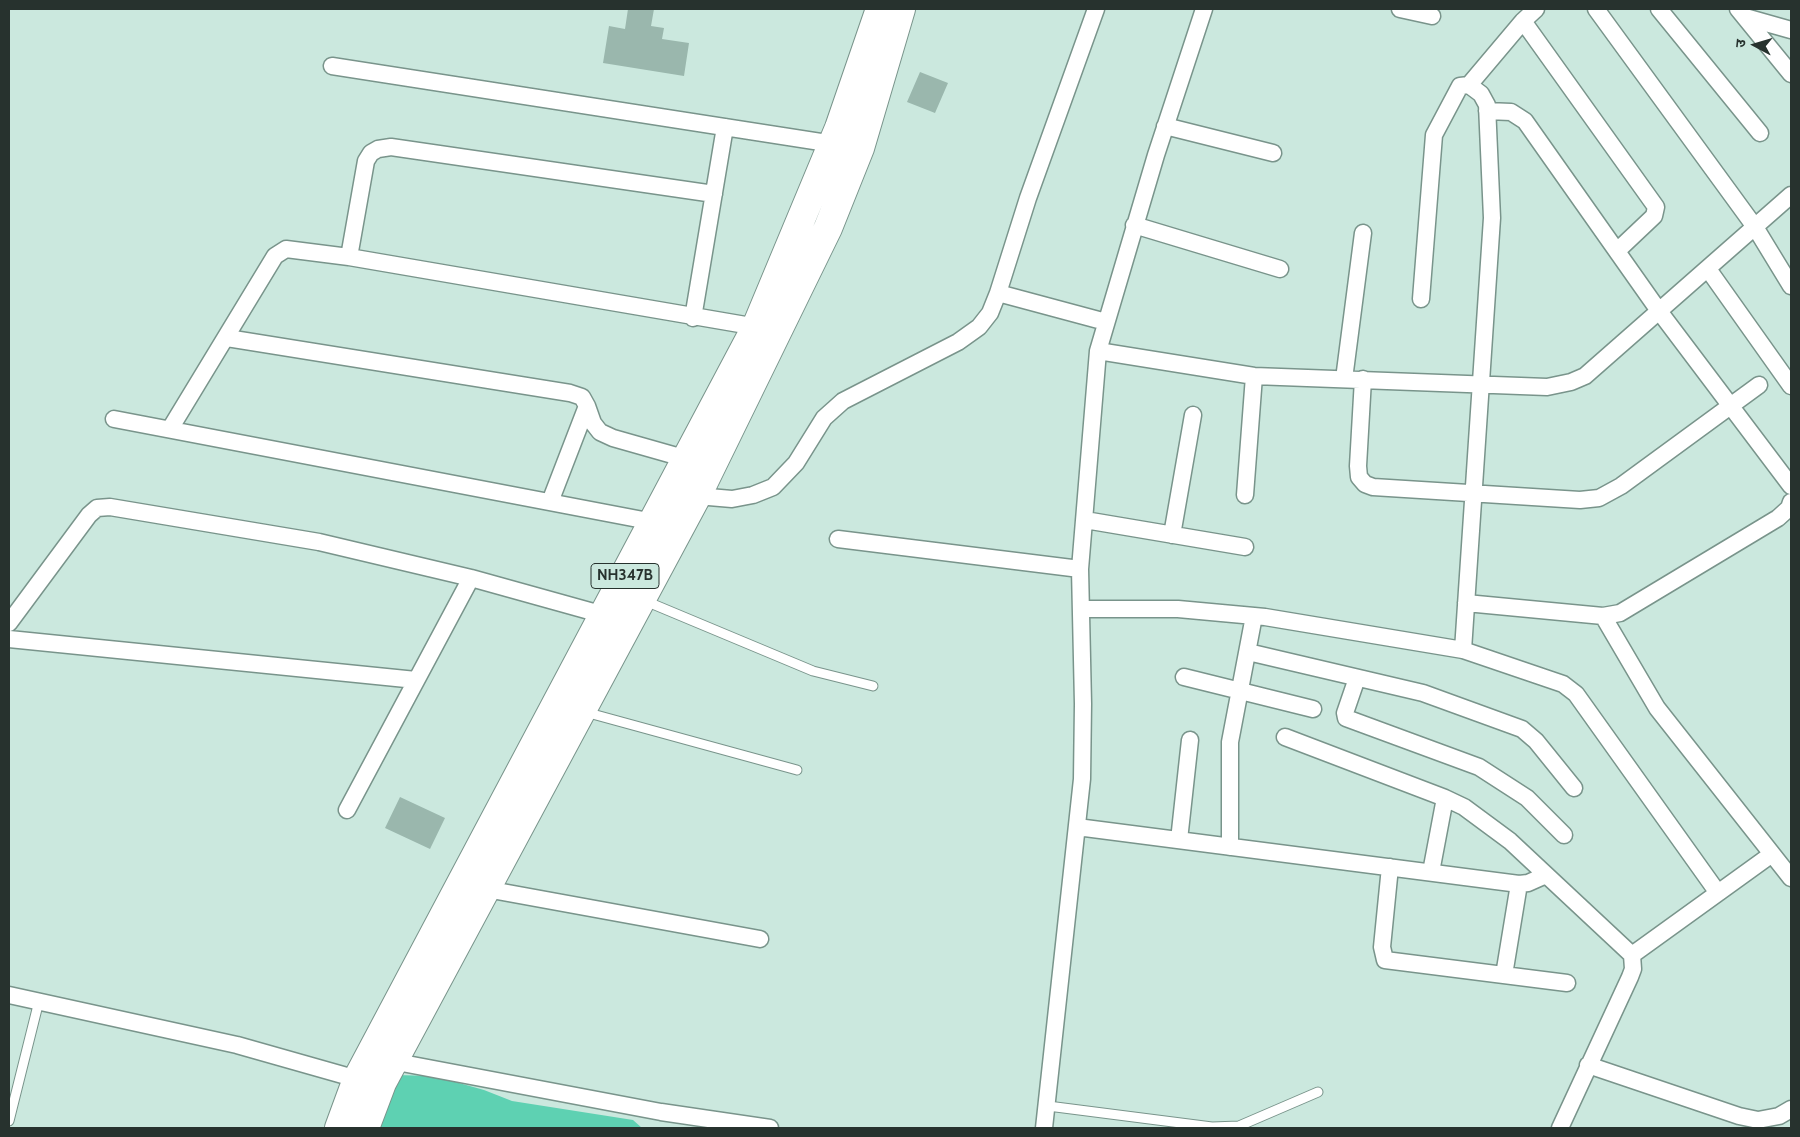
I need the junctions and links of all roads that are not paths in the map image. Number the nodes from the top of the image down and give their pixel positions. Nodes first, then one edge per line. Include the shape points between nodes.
1 (1096, 9) edge
2 (1204, 9) edge
3 (1400, 9) edge
4 (1536, 9) edge
5 (1596, 9) edge
6 (1659, 9) edge
7 (1742, 13) edge
8 (1432, 16) dead end
9 (887, 19) edge
10 (1523, 20) junction
11 (1791, 30) edge
12 (332, 66) dead end
13 (1791, 74) edge
14 (1469, 85) junction
15 (1487, 111) junction
16 (1165, 126) junction
17 (724, 127) junction
18 (1760, 133) dead end
19 (833, 144) junction
20 (860, 148) junction
21 (1273, 154) dead end
22 (714, 194) junction
23 (1791, 195) edge
24 (1134, 225) junction
25 (1755, 226) junction
26 (1362, 233) dead end
27 (1617, 251) junction
28 (348, 257) junction
29 (1708, 268) junction
30 (1280, 269) dead end
31 (1791, 286) edge
32 (998, 293) junction
33 (1421, 300) dead end
34 (1659, 311) junction
35 (693, 318) junction
36 (1106, 322) junction
37 (767, 328) junction
38 (227, 338) junction
39 (1098, 351) junction
40 (1254, 376) junction
41 (1344, 379) junction
42 (1363, 380) junction
43 (1480, 384) junction
44 (1759, 385) dead end
45 (1791, 386) edge
46 (587, 406) junction
47 (1729, 406) junction
48 (1193, 415) dead end
49 (114, 419) dead end
50 (170, 429) junction
51 (687, 459) junction
52 (1791, 486) edge
53 (1473, 493) junction
54 (1245, 495) dead end
55 (697, 496) junction
56 (550, 502) junction
57 (1791, 502) edge
58 (1085, 520) junction
59 (654, 522) junction
60 (681, 526) junction
61 (1172, 535) junction
62 (838, 538) dead end
63 (1245, 547) dead end
64 (1080, 569) junction
65 (470, 578) junction
66 (630, 595) junction
67 (1466, 603) junction
68 (1081, 608) junction
69 (604, 615) junction
70 (1254, 616) junction
71 (1603, 616) junction
72 (9, 623) edge
73 (9, 639) edge
74 (1462, 650) junction
75 (1248, 652) junction
76 (1184, 678) dead end
77 (1357, 678) junction
78 (416, 680) junction
79 (873, 686) dead end
80 (1240, 691) junction
81 (569, 707) junction
82 (1313, 709) dead end
83 (1285, 737) dead end
84 (1190, 740) dead end
85 (797, 770) dead end
86 (1574, 788) dead end
87 (1445, 798) junction
88 (346, 810) dead end
89 (1077, 827) junction
90 (1564, 835) dead end
91 (1179, 840) junction
92 (1230, 847) junction
93 (1772, 854) junction
94 (1390, 867) junction
95 (1431, 872) junction
96 (1546, 875) junction
97 (1791, 878) edge
98 (1519, 884) junction
99 (486, 889) junction
100 (1718, 893) junction
101 (760, 939) dead end
102 (1632, 955) junction
103 (1504, 975) junction
104 (1568, 983) dead end
105 (9, 994) edge
106 (39, 1001) junction
107 (1588, 1065) junction
108 (373, 1066) junction
109 (1318, 1092) dead end
110 (1048, 1106) junction
111 (1791, 1109) edge
112 (9, 1121) edge
113 (339, 1128) edge
114 (365, 1128) edge
115 (770, 1128) edge
116 (1044, 1128) edge
117 (1560, 1128) edge

1 - 32 street via 1028,198
2 - 16 street
3 - 8 street
4 - 10 street
5 - 25 street
6 - 18 street
7 - 11 street
7 - 13 street
9 - 19 highway, NH347B
9 - 20 highway, NH347B
10 - 14 street
10 - 27 street via 1656,207 1654,216
12 - 17 street
14 - 15 street via 1484,98
14 - 33 street via 1460,86 1434,135
15 - 27 street via 1511,112 1525,121
15 - 43 street via 1492,218
16 - 21 street
16 - 24 street
17 - 19 street
17 - 22 street
19 - 20 street
19 - 37 highway, NH347B
20 - 37 highway, NH347B via 828,228
22 - 28 street via 390,147 378,148 366,162
22 - 35 street
23 - 25 street
24 - 30 street
24 - 36 street
25 - 29 street
25 - 31 street
26 - 41 street
27 - 34 street
28 - 35 street
28 - 38 street via 292,248 282,250 275,256
29 - 34 street
29 - 45 street
32 - 36 street
32 - 55 street via 990,313 979,327 958,342 843,401 824,418 796,463 773,487 753,495 732,498
34 - 43 street via 1585,376 1571,382 1547,387
34 - 47 street
35 - 37 street
36 - 39 street
37 - 51 highway, NH347B
37 - 55 highway, NH347B
38 - 46 street via 570,393 582,397
38 - 50 street
39 - 40 street
39 - 58 street
40 - 41 street
40 - 54 street
41 - 42 street
42 - 43 street
42 - 53 street via 1359,478 1373,486
43 - 53 street
44 - 47 street
46 - 51 street via 600,432
46 - 56 street
47 - 52 street
47 - 53 street via 1621,486 1599,498 1580,500
48 - 61 street
49 - 50 street
50 - 56 street
51 - 59 highway, NH347B
53 - 67 street
55 - 60 highway, NH347B
56 - 59 street
57 - 71 street via 1789,508 1770,523 1620,613
58 - 61 street
58 - 64 street
59 - 60 street
59 - 66 highway, NH347B
60 - 66 highway, NH347B
61 - 63 street
62 - 64 street
64 - 68 street
65 - 69 street
65 - 72 street via 319,542 110,507 97,508
65 - 78 street
66 - 69 highway, NH347B
66 - 79 lane via 813,671
66 - 81 highway, NH347B
67 - 71 street
67 - 74 street
68 - 70 street via 1178,609
68 - 89 street via 1082,770
69 - 81 highway, NH347B
70 - 74 street
70 - 75 street
71 - 93 street via 1657,708
73 - 78 street
74 - 100 street via 1563,684 1576,694
75 - 77 street
75 - 80 street
76 - 80 street
77 - 86 street via 1423,693 1522,729 1536,741
77 - 90 street via 1346,718 1479,767 1528,798
78 - 88 street
80 - 82 street
80 - 92 street via 1230,742
81 - 85 lane
81 - 99 highway, NH347B
81 - 108 highway, NH347B
83 - 87 street
84 - 91 street
87 - 95 street
87 - 96 street via 1488,824
89 - 91 street
89 - 110 street
91 - 92 street
92 - 94 street
93 - 97 street
93 - 100 street
94 - 95 street
94 - 103 street via 1382,948 1385,960
95 - 98 street
96 - 98 street via 1534,882
96 - 102 street
98 - 103 street
99 - 101 street
99 - 108 highway, NH347B
100 - 102 street
102 - 107 street via 1630,977
103 - 104 street
105 - 106 street
106 - 108 street via 237,1045
106 - 112 lane
107 - 111 street via 1739,1116 1758,1120 1779,1116
107 - 117 street
108 - 113 highway, NH347B
108 - 114 highway, NH347B via 382,1083
108 - 115 street
109 - 110 lane via 1238,1126 1212,1127
110 - 116 street

